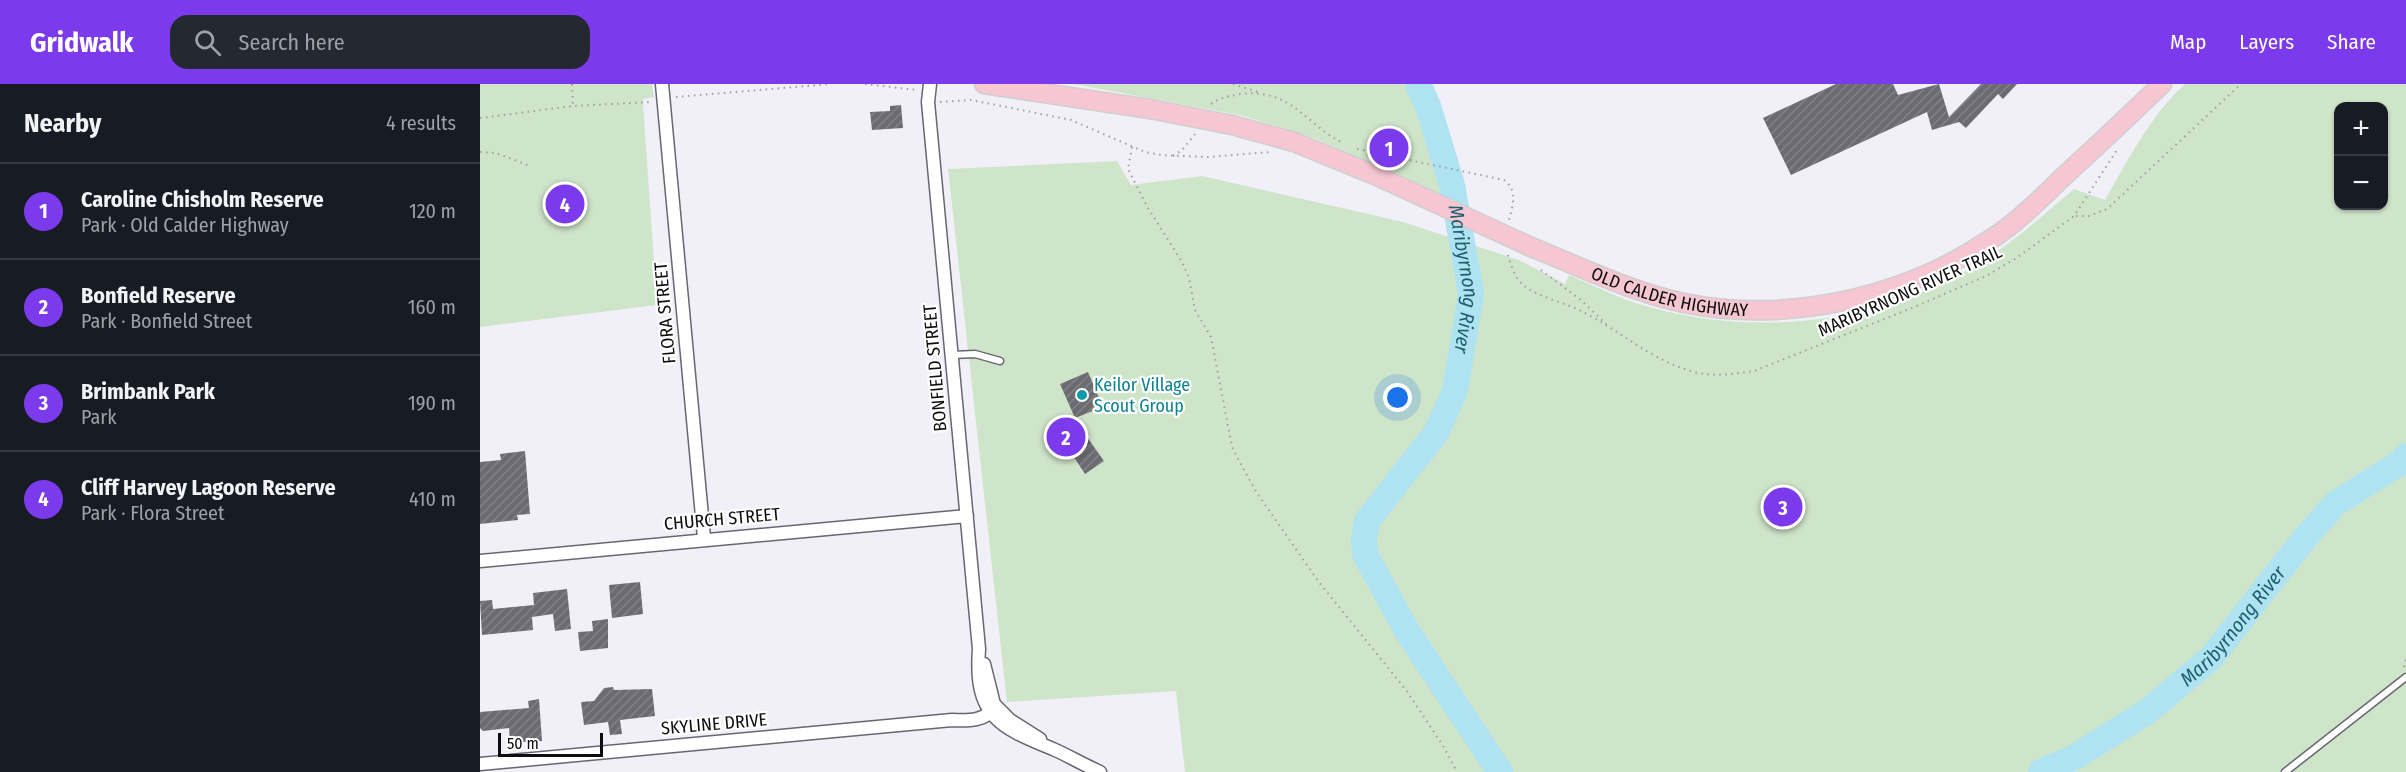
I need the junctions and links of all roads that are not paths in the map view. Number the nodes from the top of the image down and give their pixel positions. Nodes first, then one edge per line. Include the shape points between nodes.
1 (662, 84) edge
2 (984, 84) edge
3 (1040, 84) edge
4 (2154, 87) edge
5 (928, 92) edge
6 (1150, 109) junction
7 (952, 355) junction
8 (1000, 361) dead end
9 (967, 516) junction
10 (704, 538) junction
11 (480, 561) edge
12 (2406, 677) edge
13 (990, 709) junction
14 (480, 764) edge
15 (1100, 772) edge
16 (2285, 772) edge

1 - 10 street, FLORA STREET
2 - 6 main road, OLD CALDER HIGHWAY
3 - 6 main road, OLD CALDER HIGHWAY
4 - 6 main road, OLD CALDER HIGHWAY, bridge via 2023,215 1992,239 1938,270 1864,296 1765,310 1683,303 1635,289 1294,142
5 - 7 street, BONFIELD STREET
7 - 8 lane via 975,354
7 - 9 street, BONFIELD STREET
9 - 10 street, CHURCH STREET
9 - 13 street, BONFIELD STREET via 979,649
10 - 11 street, CHURCH STREET
12 - 16 lane
13 - 14 street, SKYLINE DRIVE via 952,720
13 - 15 street via 1009,730

